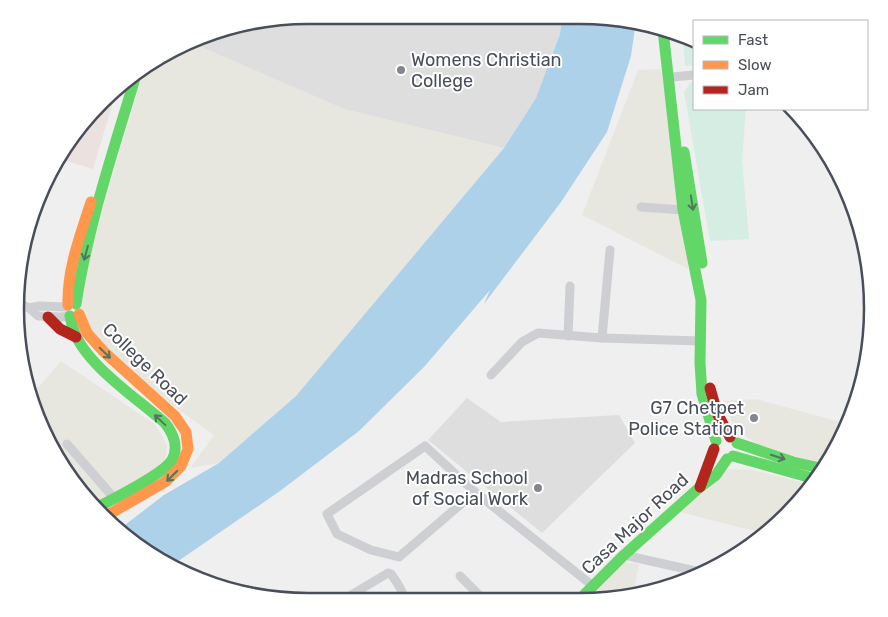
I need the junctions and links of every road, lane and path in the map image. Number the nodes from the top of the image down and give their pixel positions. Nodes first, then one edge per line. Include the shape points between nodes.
1 (664, 37) edge
2 (670, 39) edge
3 (693, 75) edge
4 (672, 77) junction
5 (133, 84) edge
6 (125, 91) edge
7 (641, 208) dead end
8 (683, 210) junction
9 (610, 250) dead end
10 (570, 286) dead end
11 (24, 305) edge
12 (29, 308) junction
13 (71, 310) junction
14 (48, 317) junction
15 (568, 336) junction
16 (76, 337) junction
17 (602, 338) junction
18 (700, 341) junction
19 (491, 375) dead end
20 (734, 440) junction
21 (67, 444) dead end
22 (715, 445) junction
23 (730, 458) junction
24 (816, 467) edge
25 (809, 477) edge
26 (700, 487) junction
27 (475, 492) junction
28 (114, 498) junction
29 (102, 505) edge
30 (111, 513) edge
31 (624, 555) junction
32 (692, 570) edge
33 (460, 576) dead end
34 (593, 586) junction
35 (360, 590) junction
36 (355, 593) edge
37 (362, 593) edge
38 (403, 593) edge
39 (477, 593) edge
40 (586, 593) edge

1 - 8 main road
2 - 4 main road
3 - 4 street
4 -> 20 main road via 707,296 706,340 711,395 718,417
5 -> 13 main road, College Road
6 - 13 main road, College Road via 74,257 67,295
7 - 8 street
8 - 18 main road via 701,300
9 - 17 street
10 - 15 street
11 - 12 street
12 - 13 street via 40,306
12 - 14 street via 38,316
13 - 14 street via 61,317
13 - 16 main road, College Road via 70,324
13 -> 30 main road, College Road via 104,352 175,416 186,432 188,449 182,466 165,482
14 - 16 main road via 60,329
15 - 17 street
15 - 19 street via 538,333 522,342
28 -> 16 main road, College Road via 157,474 172,461 173,437 165,424 96,363
17 - 18 street
18 - 22 main road via 702,394
20 - 22 main road via 723,436
20 - 23 main road via 737,450
20 -> 24 main road
21 - 28 street
22 - 23 main road via 715,452 720,458
22 - 26 main road
23 - 25 main road
23 - 26 main road, Casa Major Road
26 - 31 main road, Casa Major Road
27 - 27 street via 400,557 371,550 337,534 327,514 425,446
27 - 34 street
28 - 29 main road, College Road
31 - 32 street
31 - 34 main road, Casa Major Road
33 - 39 street
34 - 40 main road, Casa Major Road
35 - 36 street
35 - 37 street
35 - 38 street via 388,573

